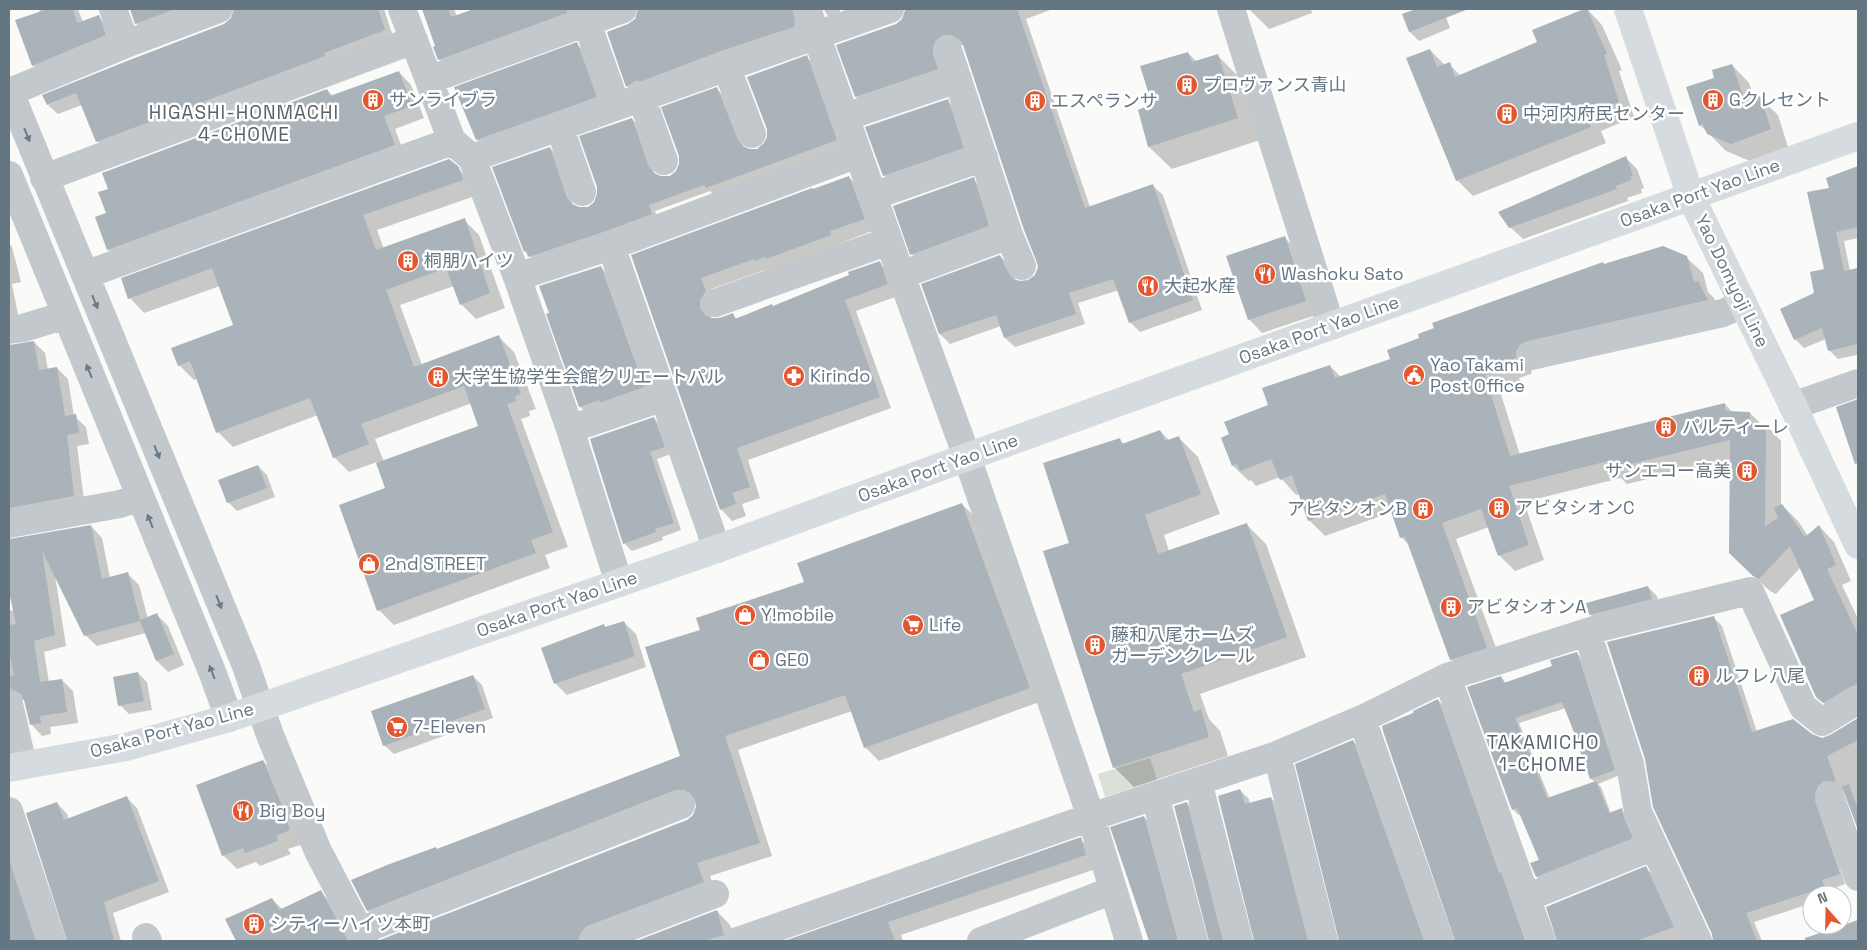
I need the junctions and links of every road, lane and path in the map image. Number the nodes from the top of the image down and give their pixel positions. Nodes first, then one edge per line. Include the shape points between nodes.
1 (113, 9) edge
2 (219, 9) edge
3 (402, 9) edge
4 (623, 9) edge
5 (807, 9) edge
6 (890, 9) edge
7 (1232, 9) edge
8 (1628, 9) edge
9 (584, 15) edge
10 (816, 36) junction
11 (414, 40) junction
12 (126, 44) junction
13 (948, 50) dead end
14 (726, 66) junction
15 (958, 79) junction
16 (429, 80) junction
17 (9, 91) edge
18 (629, 101) junction
19 (845, 117) junction
20 (560, 128) junction
21 (752, 134) dead end
22 (1858, 136) edge
23 (462, 150) junction
24 (858, 154) junction
25 (984, 157) junction
26 (664, 161) dead end
27 (9, 175) edge
28 (44, 178) junction
29 (582, 192) dead end
30 (873, 196) junction
31 (1691, 197) junction
32 (17, 220) edge
33 (1009, 235) junction
34 (889, 241) junction
35 (611, 246) junction
36 (1022, 266) dead end
37 (84, 275) junction
38 (901, 275) junction
39 (517, 277) junction
40 (715, 303) dead end
41 (1743, 304) junction
42 (66, 315) junction
43 (1331, 326) junction
44 (9, 330) edge
45 (1531, 356) dead end
46 (1858, 383) edge
47 (664, 397) junction
48 (1793, 406) junction
49 (570, 429) junction
50 (967, 456) junction
51 (140, 497) junction
52 (9, 524) edge
53 (1858, 545) edge
54 (717, 548) junction
55 (619, 583) junction
56 (1587, 632) junction
57 (1447, 677) junction
58 (1858, 700) edge
59 (9, 704) edge
60 (260, 706) junction
61 (229, 718) junction
62 (1362, 719) junction
63 (1277, 755) junction
64 (16, 767) edge
65 (1198, 782) junction
66 (1155, 796) junction
67 (1830, 796) dead end
68 (681, 805) dead end
69 (9, 811) edge
70 (1091, 817) junction
71 (1654, 846) junction
72 (1858, 878) edge
73 (1113, 890) junction
74 (715, 894) dead end
75 (1526, 898) junction
76 (362, 936) edge
77 (1694, 940) edge
78 (52, 941) edge
79 (593, 941) edge
80 (738, 941) edge
81 (981, 941) edge
82 (1128, 941) edge
83 (1194, 941) edge
84 (1239, 941) edge
85 (1324, 941) edge
86 (1440, 941) edge
87 (1542, 941) edge

1 - 12 street
2 - 12 street
3 - 11 street
4 - 9 street
5 - 10 street
6 - 10 street
7 - 43 street
8 - 31 main road, Yao Domyoji Line
9 - 16 street
9 - 18 street
10 - 14 street
10 - 19 street
11 - 16 street
11 - 28 street
12 - 17 street
13 - 15 street
14 - 18 street
14 - 21 street
15 - 19 street
15 - 25 street
16 - 23 street
17 -> 28 street
18 - 20 street
18 - 26 street
19 - 24 street
20 - 23 street
20 - 29 street
22 - 31 main road, Osaka Port Yao Line
23 - 37 street
23 - 39 street
24 - 30 street
24 - 35 street
25 - 30 street
25 - 33 street
27 - 32 street
28 - 37 street
30 - 34 street
31 - 41 main road, Yao Domyoji Line
31 - 43 main road, Osaka Port Yao Line
32 - 42 street
33 - 36 street
33 - 38 street
34 - 38 street
34 - 40 street
35 - 39 street
35 - 47 street
37 -> 60 street
38 - 50 street
39 - 49 street
41 - 45 street via 1722,313
41 - 48 main road, Yao Domyoji Line
42 - 44 street
51 -> 42 street
43 - 50 main road, Osaka Port Yao Line
46 - 48 street
47 - 49 street
47 - 54 street
48 - 53 main road, Yao Domyoji Line
49 - 55 street
50 - 54 main road, Osaka Port Yao Line
50 - 70 street
51 - 52 street via 120,504
61 -> 51 street
54 - 55 main road, Osaka Port Yao Line
55 - 60 main road, Osaka Port Yao Line
56 - 57 street
56 - 58 street via 1750,591 1803,707 1822,722
56 - 71 street via 1630,764 1638,812
57 - 62 street
57 - 75 street
59 - 64 street
60 - 61 main road, Osaka Port Yao Line
60 - 76 street via 318,851
61 - 64 main road, Osaka Port Yao Line via 126,747
62 - 63 street
62 - 86 street
63 - 65 street
63 - 85 street
65 - 66 street
65 - 84 street
66 - 70 street
66 - 83 street
67 - 72 street
68 - 76 street
69 - 78 street
70 - 73 street
70 - 80 street
71 - 75 street
71 - 77 street
73 - 81 street
73 - 82 street
74 - 79 street
75 - 87 street

